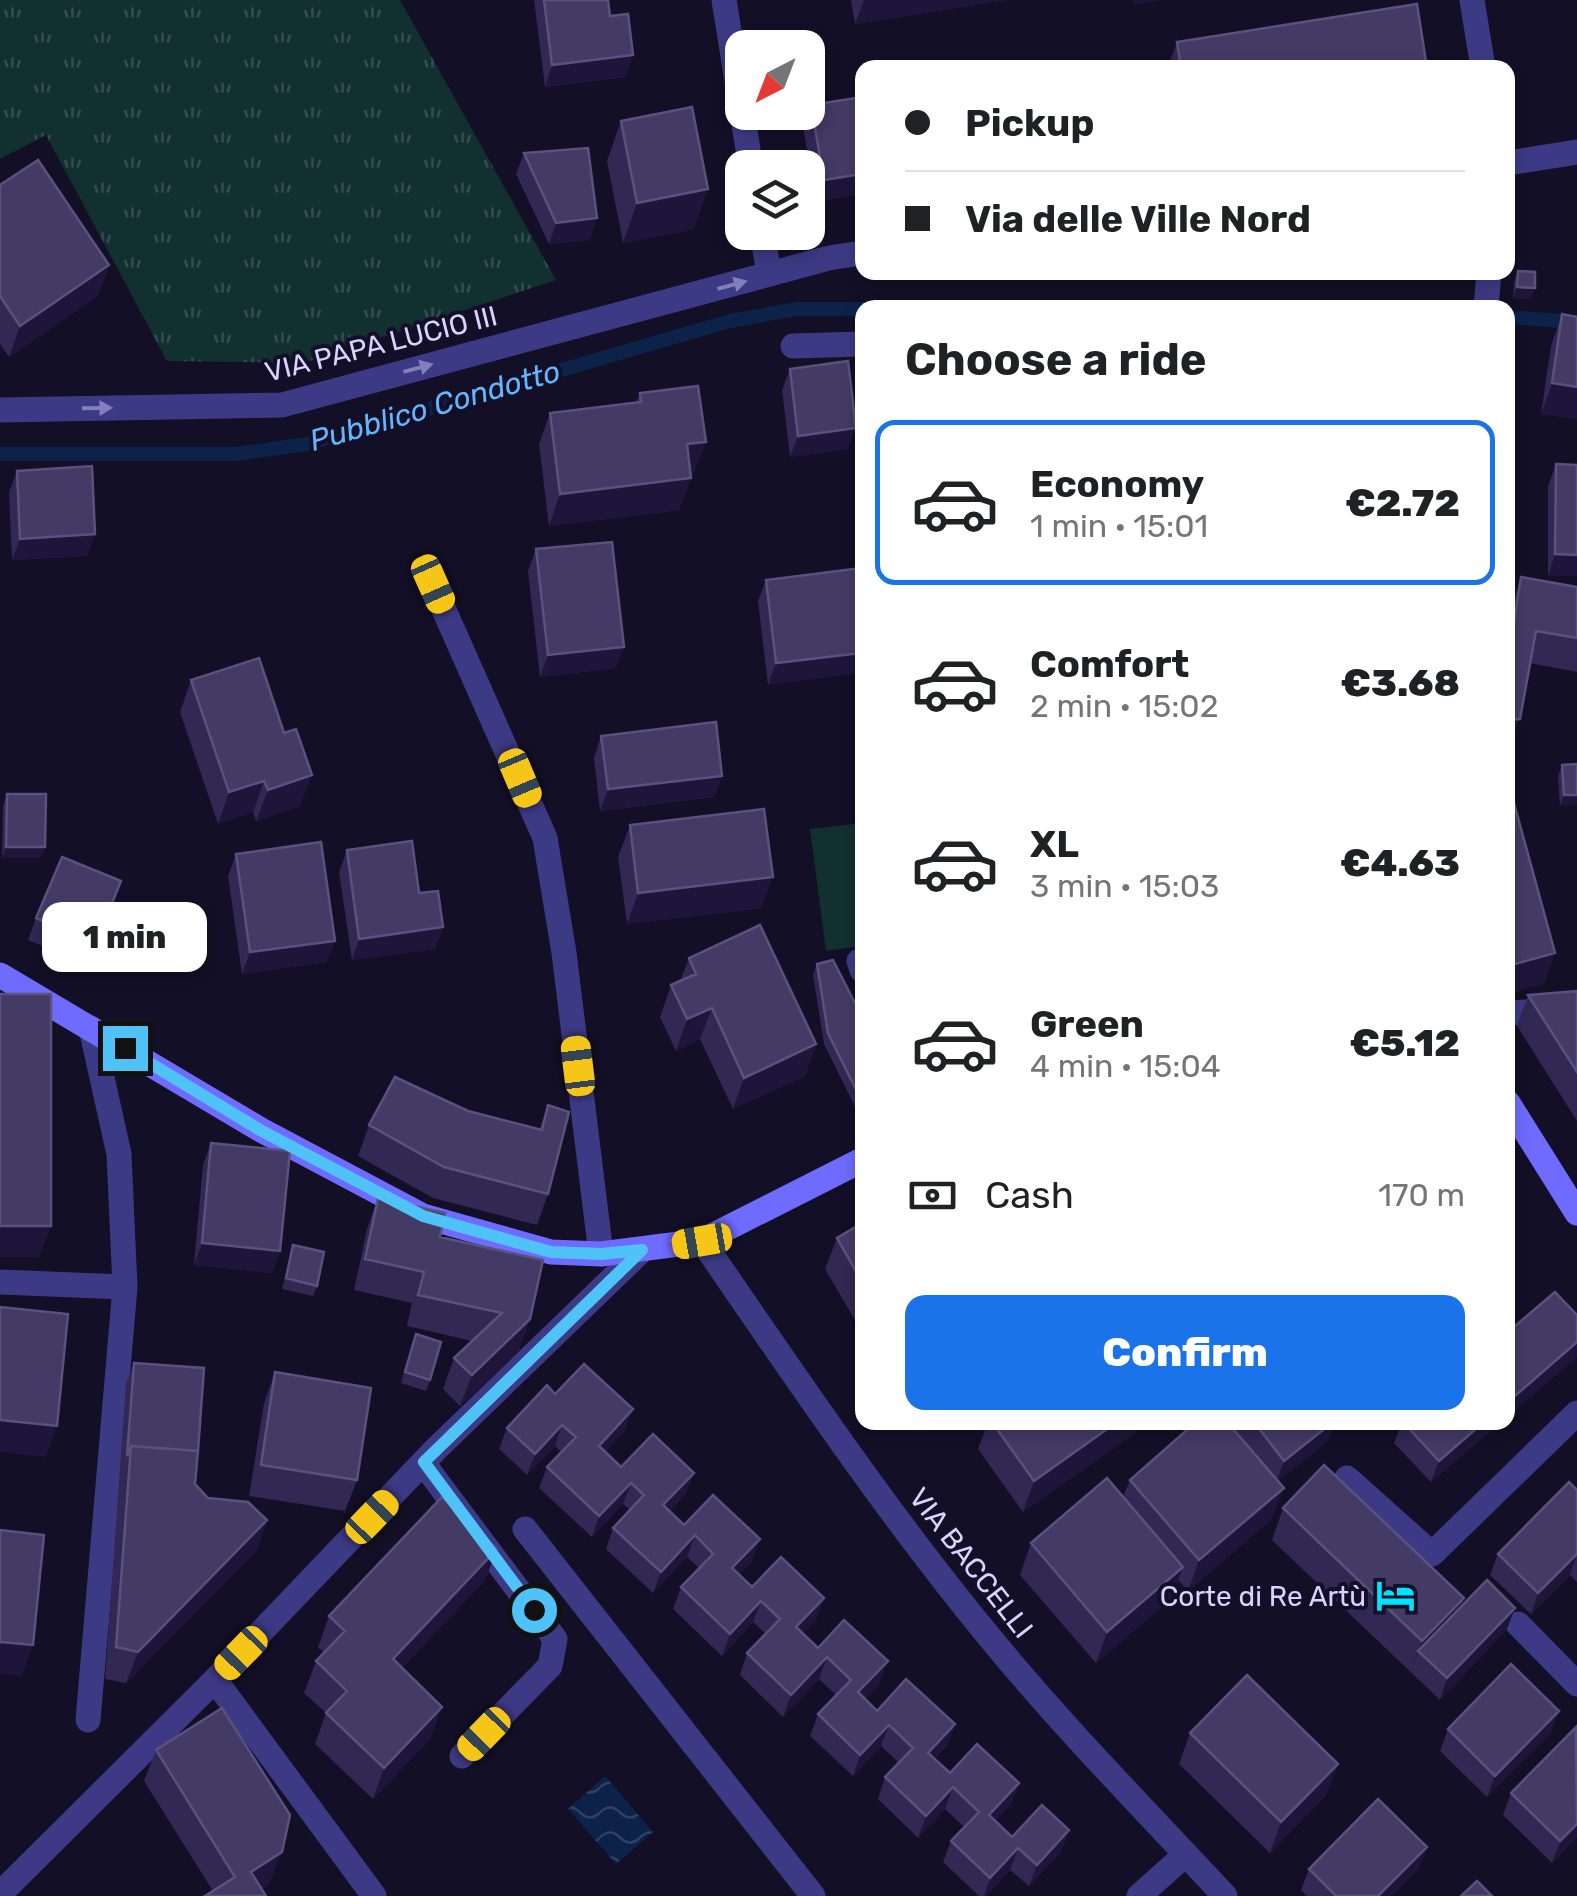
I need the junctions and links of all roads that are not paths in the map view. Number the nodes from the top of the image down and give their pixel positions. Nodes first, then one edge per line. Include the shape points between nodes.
1 (724, 0) edge
2 (1472, 0) edge
3 (1482, 60) edge
4 (749, 150) edge
5 (1577, 152) edge
6 (1515, 162) edge
7 (765, 250) edge
8 (855, 254) edge
9 (769, 274) junction
10 (855, 344) edge
11 (793, 346) dead end
12 (0, 410) edge
13 (433, 584) dead end
14 (0, 975) edge
15 (1577, 1009) edge
16 (1515, 1012) edge
17 (92, 1028) junction
18 (1515, 1113) edge
19 (855, 1164) edge
20 (1577, 1213) edge
21 (702, 1241) junction
22 (642, 1250) junction
23 (601, 1254) junction
24 (0, 1282) edge
25 (125, 1287) junction
26 (1577, 1413) edge
27 (424, 1462) junction
28 (1347, 1478) dead end
29 (526, 1528) dead end
30 (1518, 1624) dead end
31 (215, 1680) junction
32 (1577, 1684) edge
33 (88, 1720) dead end
34 (462, 1756) dead end
35 (1186, 1854) junction
36 (0, 1894) edge
37 (374, 1896) edge
38 (814, 1896) edge
39 (1138, 1896) edge
40 (1225, 1896) edge

1 - 4 street
2 - 3 street
5 - 6 street
7 - 9 street
8 - 9 street, VIA PAPA LUCIO III
12 -> 9 street, VIA PAPA LUCIO III via 282,404
10 - 11 street
13 - 23 street via 545,838
14 - 17 street
15 - 16 street
17 - 23 street via 260,1130 423,1216 551,1252
17 - 25 street via 119,1154
18 - 20 street
19 - 21 street
21 - 22 street
21 - 35 street, VIA BACCELLI via 854,1463 990,1638
22 - 23 street
22 - 27 street
24 - 25 street
25 - 33 street
26 - 28 street via 1432,1554
27 - 31 street
27 - 34 street via 556,1639 550,1666
29 - 38 street
30 - 32 street
31 - 36 street
31 - 37 street
35 - 39 street
35 - 40 street, VIA BACCELLI

